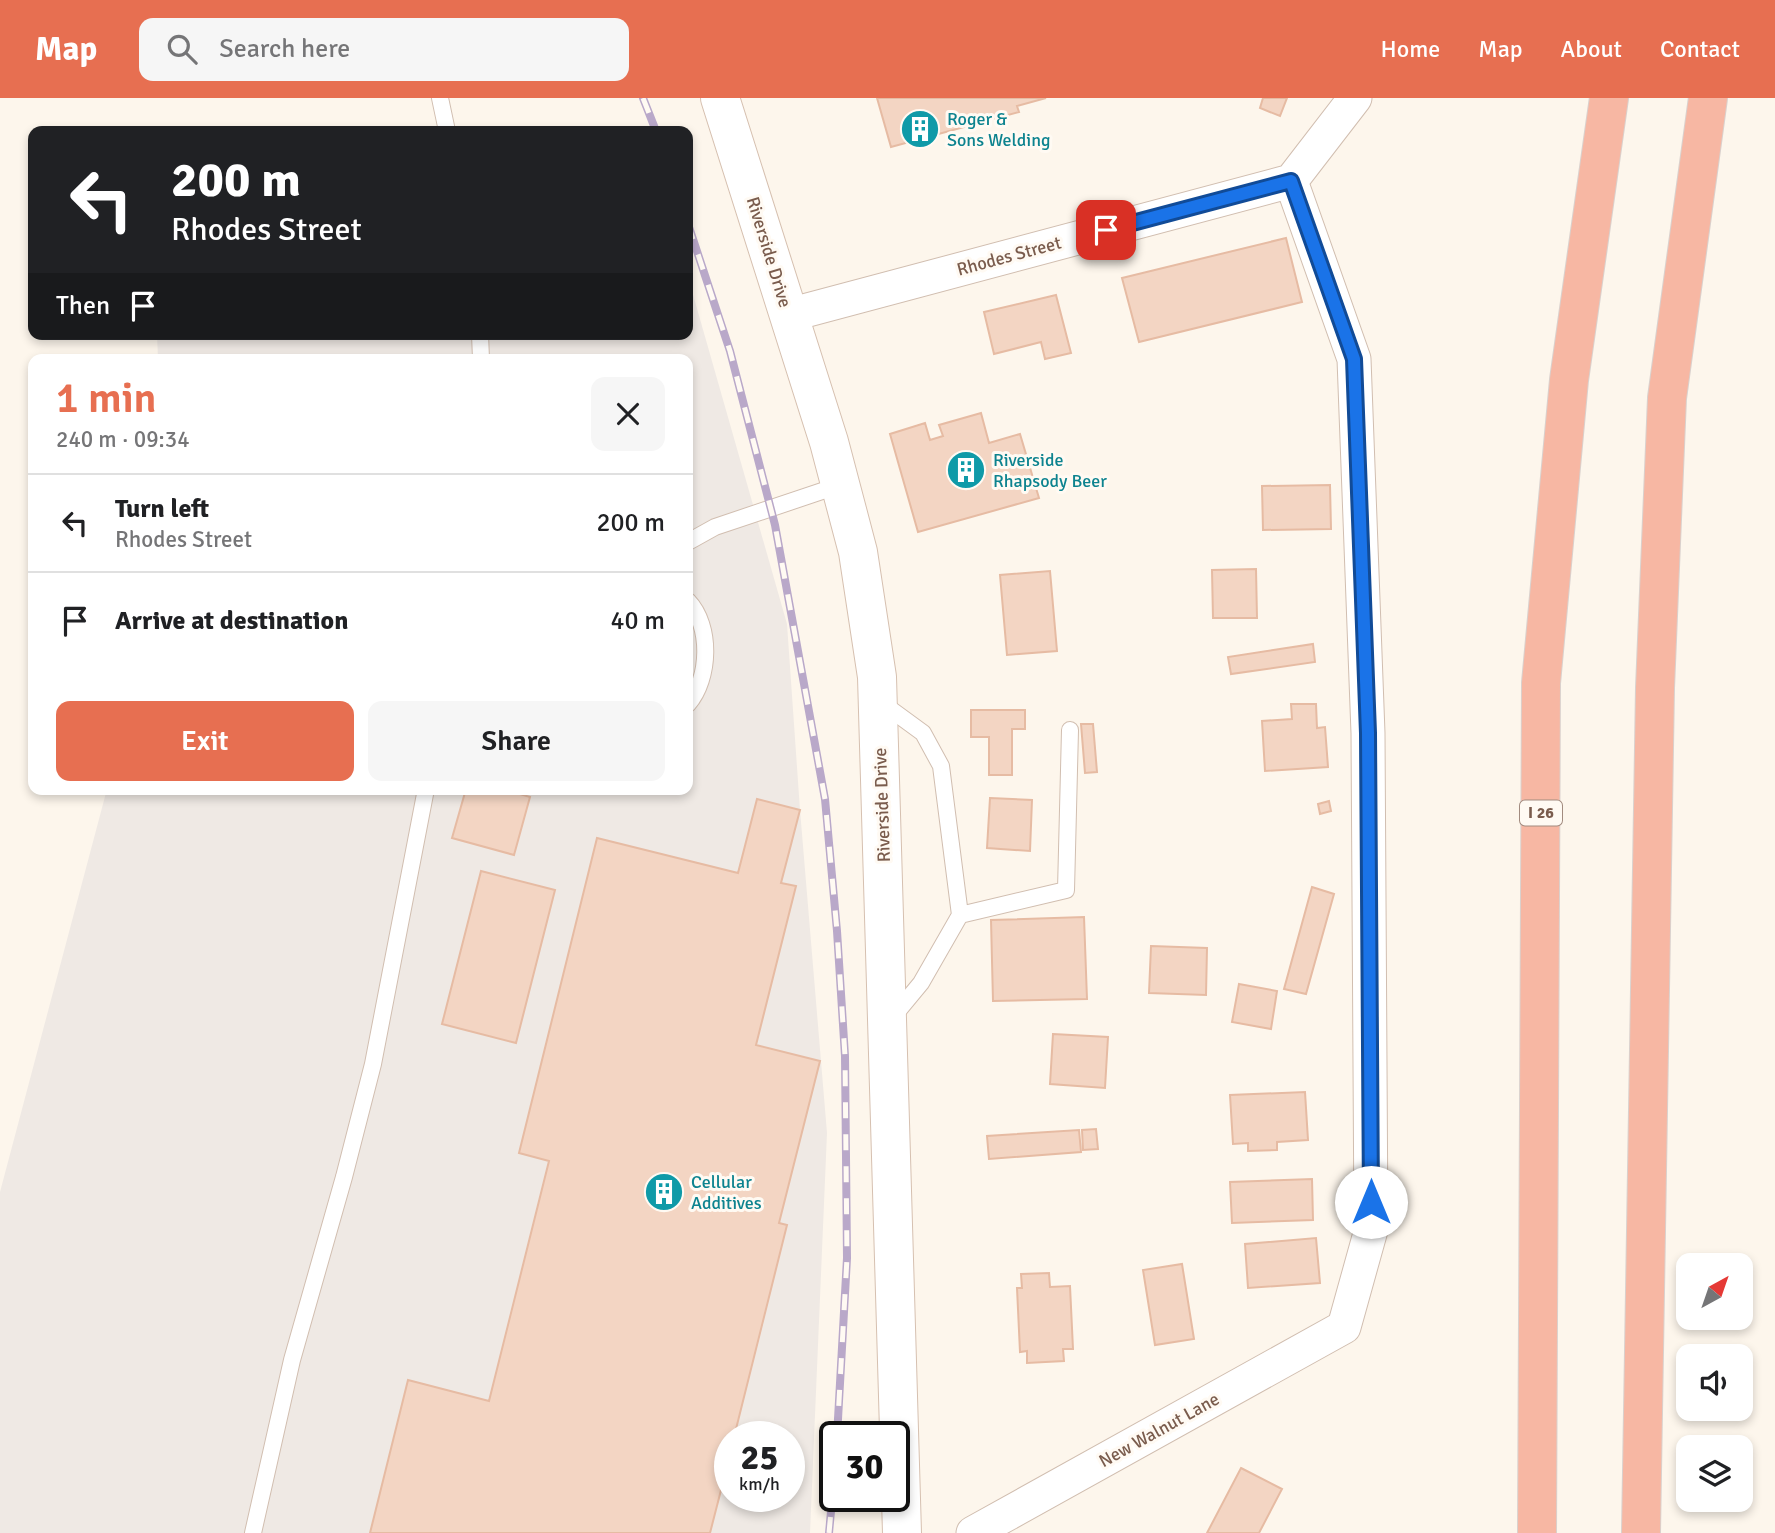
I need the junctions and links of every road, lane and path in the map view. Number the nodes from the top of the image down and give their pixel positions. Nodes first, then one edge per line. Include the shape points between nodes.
1 (440, 98) edge
2 (720, 98) edge
3 (1355, 98) edge
4 (1609, 98) edge
5 (1708, 98) edge
6 (446, 126) edge
7 (1291, 181) junction
8 (789, 315) junction
9 (840, 485) junction
10 (693, 539) edge
11 (693, 608) edge
12 (693, 699) edge
13 (878, 700) junction
14 (1070, 730) dead end
15 (425, 795) edge
16 (960, 915) junction
17 (888, 1022) junction
18 (253, 1533) edge
19 (902, 1533) edge
20 (973, 1533) edge
21 (1537, 1533) edge
22 (1642, 1533) edge

1 - 6 lane
2 - 8 main road, Riverside Drive
3 - 7 street
4 - 21 highway, I 26 via 1569,380 1541,683
5 - 22 highway via 1667,398 1655,688
7 - 8 street, Rhodes Street
7 - 20 street, New Walnut Lane via 1354,359 1368,733 1371,1230 1344,1327
8 - 9 main road, Riverside Drive
9 - 10 lane via 725,523
9 - 13 main road, Riverside Drive via 858,552
11 - 12 lane via 704,636 705,668
13 - 16 lane via 923,733 941,766
13 - 17 main road, Riverside Drive
14 - 16 lane via 1066,890
15 - 18 lane via 373,1064 292,1360
16 - 17 lane via 921,983
17 - 19 main road, Riverside Drive

